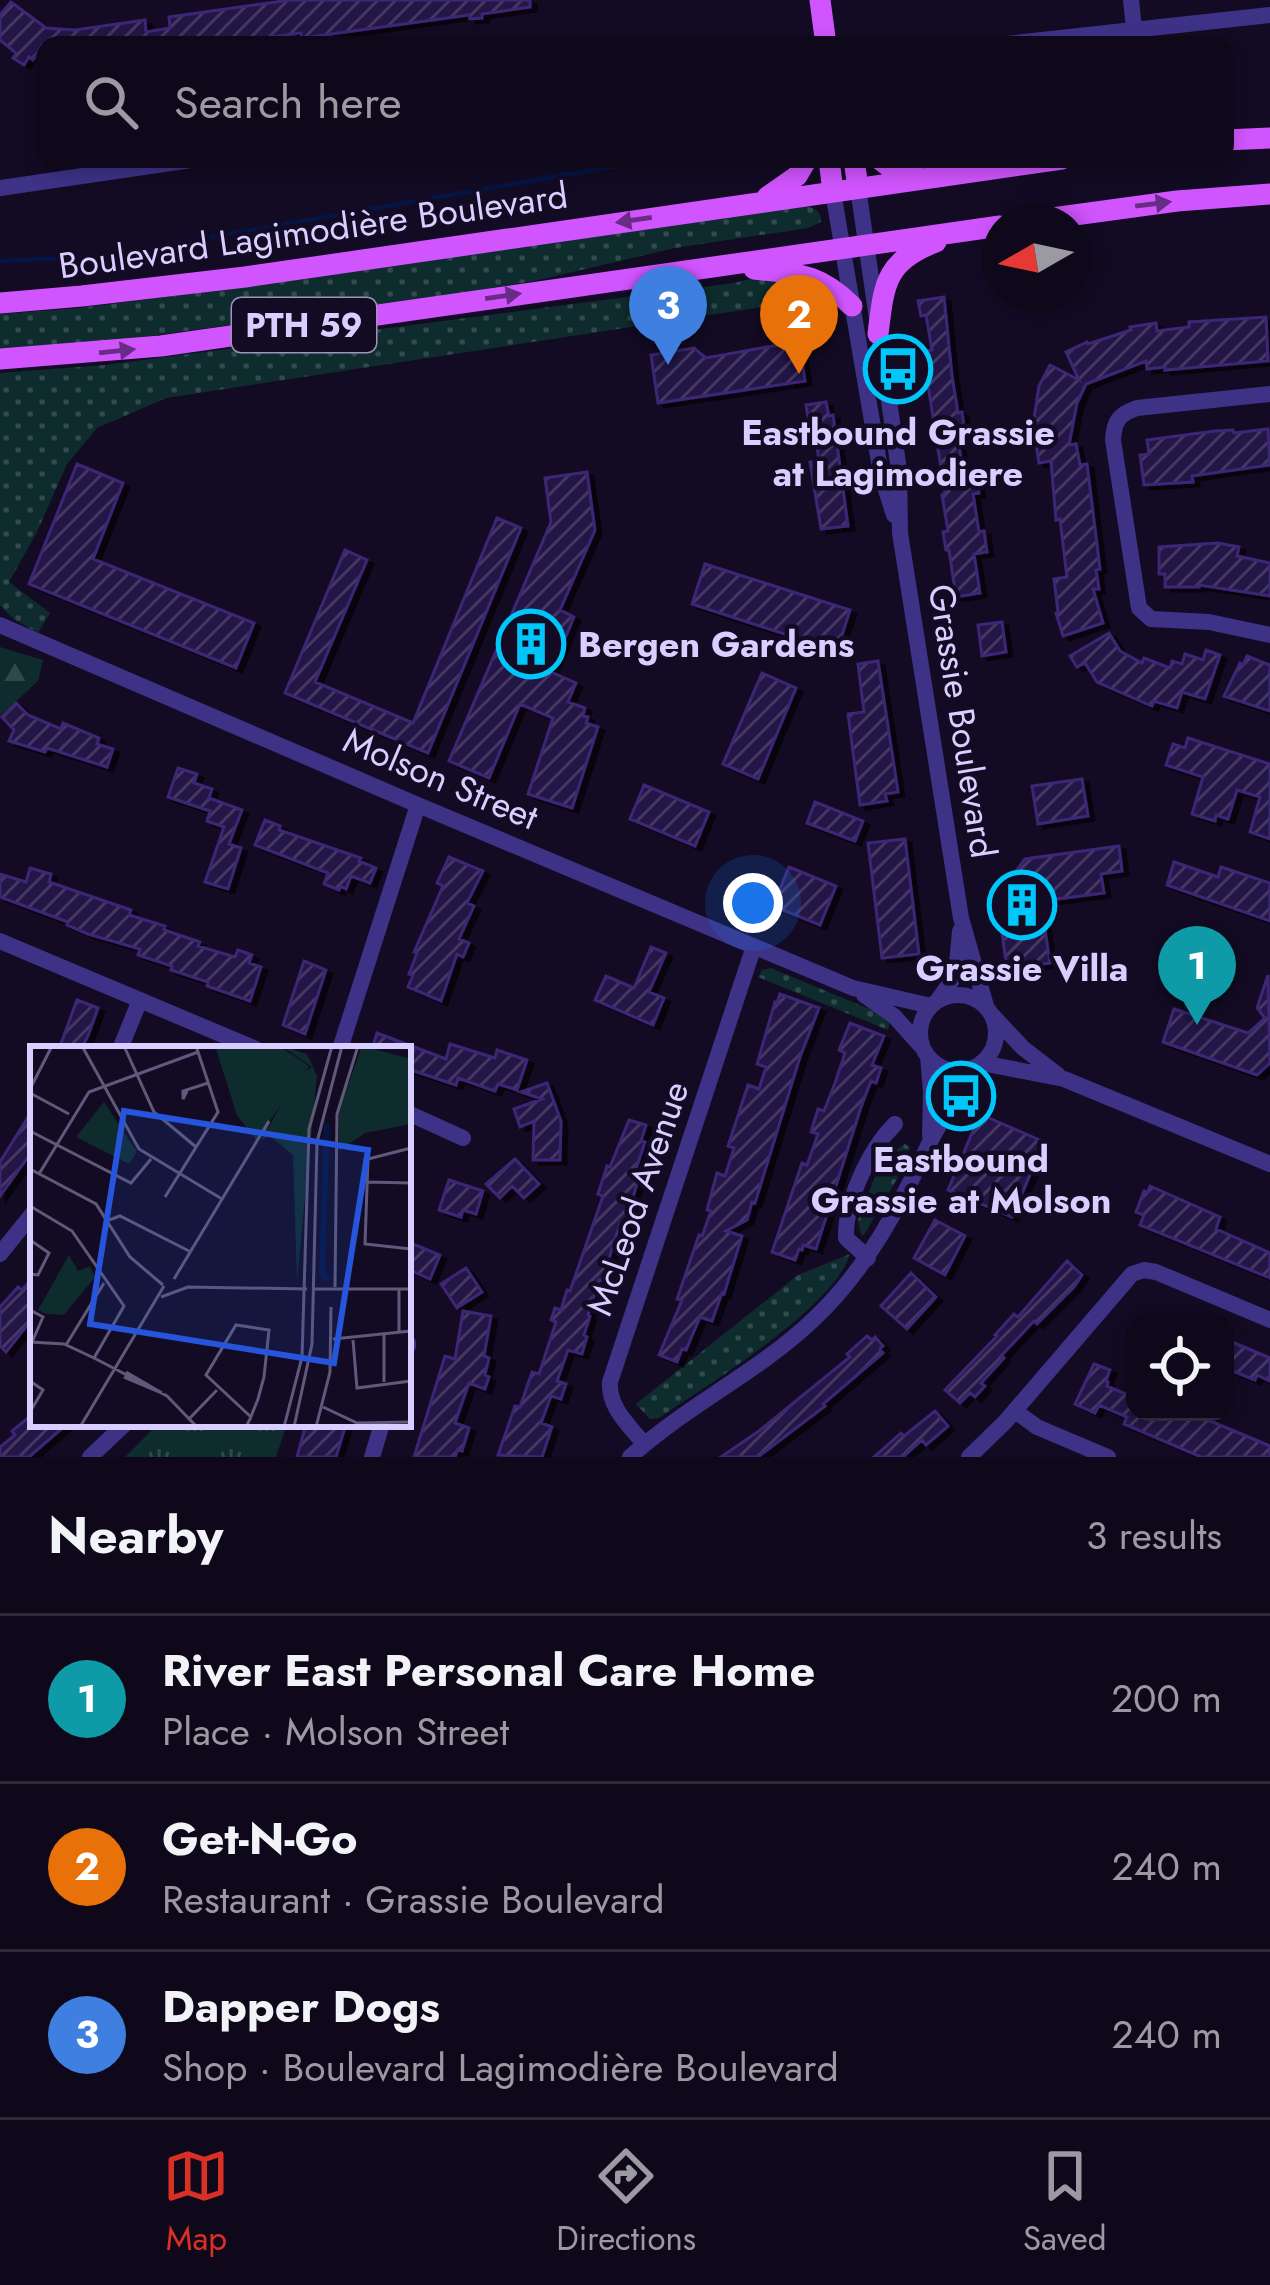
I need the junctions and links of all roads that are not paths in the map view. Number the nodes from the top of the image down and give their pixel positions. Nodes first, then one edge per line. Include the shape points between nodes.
1 (820, 0) edge
2 (1131, 0) edge
3 (1270, 16) edge
4 (1134, 28) junction
5 (825, 36) edge
6 (1070, 36) edge
7 (1270, 138) edge
8 (1234, 140) edge
9 (137, 168) edge
10 (802, 168) edge
11 (830, 168) edge
12 (855, 168) edge
13 (891, 168) edge
14 (999, 168) edge
15 (964, 173) junction
16 (0, 188) edge
17 (858, 188) junction
18 (833, 191) junction
19 (1270, 194) edge
20 (750, 203) junction
21 (1090, 213) edge
22 (982, 228) edge
23 (964, 231) junction
24 (866, 245) junction
25 (843, 248) junction
26 (717, 265) junction
27 (0, 303) edge
28 (852, 306) junction
29 (878, 334) junction
30 (0, 359) edge
31 (1270, 394) edge
32 (900, 533) junction
33 (1, 627) edge
34 (1270, 635) edge
35 (418, 806) junction
36 (961, 918) junction
37 (0, 941) edge
38 (754, 946) junction
39 (853, 988) junction
40 (140, 1000) junction
41 (934, 1003) junction
42 (988, 1010) junction
43 (121, 1046) edge
44 (249, 1046) edge
45 (341, 1046) edge
46 (926, 1053) junction
47 (978, 1065) junction
48 (1064, 1079) junction
49 (411, 1114) edge
50 (895, 1124) dead end
51 (464, 1138) dead end
52 (929, 1143) junction
53 (1270, 1164) edge
54 (30, 1217) edge
55 (0, 1254) edge
56 (868, 1258) junction
57 (1270, 1320) edge
58 (1015, 1411) junction
59 (122, 1427) edge
60 (381, 1427) edge
61 (644, 1444) junction
62 (91, 1457) edge
63 (371, 1457) edge
64 (630, 1457) edge
65 (969, 1457) edge
66 (1108, 1457) edge

1 - 5 main road
2 - 4 street
3 - 4 street
4 - 6 street
7 - 8 main road
9 - 16 street
10 - 20 main road
11 - 18 main road, Grassie Boulevard
12 - 17 main road, Grassie Boulevard
13 - 15 main road
14 - 15 main road, Boulevard Lagimodière Boulevard / PTH 59
15 - 17 main road, Boulevard Lagimodière Boulevard / PTH 59
17 - 18 main road, Boulevard Lagimodière Boulevard / PTH 59
17 - 24 street, Grassie Boulevard
18 - 20 main road, Boulevard Lagimodière Boulevard / PTH 59
18 - 25 street, Grassie Boulevard
21 -> 19 main road
20 -> 27 main road, Boulevard Lagimodière Boulevard / PTH 59 via 244,277
22 - 23 main road, PTH 59
23 - 24 main road, PTH 59
23 - 29 main road via 903,257 884,287
24 - 25 main road, PTH 59
24 - 29 street, Grassie Boulevard
25 - 26 main road, PTH 59
25 - 28 street, Grassie Boulevard
26 - 28 main road via 810,278
30 -> 26 main road, PTH 59 via 161,346
28 - 32 street, Grassie Boulevard via 881,474
29 - 32 street, Grassie Boulevard
31 - 34 street via 1137,408 1118,417 1113,440 1139,608 1151,619
32 - 36 street, Grassie Boulevard
33 - 35 street, Molson Street
35 - 38 street, Molson Street
35 - 45 street
36 - 41 street, Grassie Boulevard via 956,974
36 - 42 street, Grassie Boulevard
37 - 40 street
38 - 39 street, Molson Street
38 - 61 street, McLeod Avenue via 610,1382 612,1404
39 - 41 street, Molson Street
39 - 46 street, Molson Street via 895,1016
40 - 43 street
40 - 44 street
41 - 42 street via 962,995
41 - 46 street via 920,1029
42 - 47 street via 996,1037
42 - 48 street
46 - 47 street via 950,1070
46 - 52 street
47 - 48 street
47 - 52 street
48 - 53 street
49 - 51 street
50 - 56 street via 868,1159 846,1224 846,1238
52 - 56 street
54 - 55 street
56 - 61 street via 779,1349
57 - 58 street via 1156,1272 1132,1274
58 - 65 street
58 - 66 street
59 - 62 street
60 - 63 street
61 - 64 street

